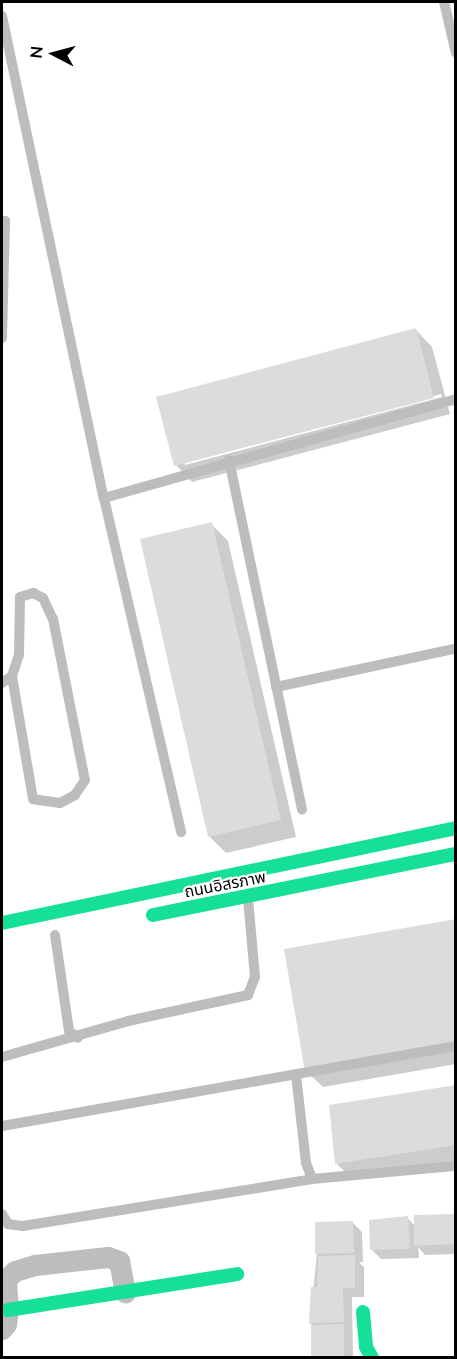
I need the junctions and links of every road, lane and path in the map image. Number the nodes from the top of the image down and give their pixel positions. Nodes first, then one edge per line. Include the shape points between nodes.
1 (444, 2) edge
2 (2, 16) edge
3 (456, 53) edge
4 (2, 221) edge
5 (2, 338) edge
6 (456, 399) edge
7 (230, 460) junction
8 (104, 498) junction
9 (453, 649) dead end
10 (12, 676) junction
11 (2, 683) edge
12 (276, 687) junction
13 (302, 809) dead end
14 (456, 828) edge
15 (181, 832) dead end
16 (456, 854) edge
17 (248, 896) junction
18 (134, 919) dead end
19 (2, 923) edge
20 (55, 935) dead end
21 (78, 1038) junction
22 (456, 1046) edge
23 (2, 1057) edge
24 (296, 1075) junction
25 (2, 1126) edge
26 (456, 1166) edge
27 (312, 1179) junction
28 (2, 1214) edge
29 (237, 1274) dead end
30 (125, 1292) junction
31 (363, 1312) dead end
32 (5, 1319) edge
33 (372, 1358) edge

1 - 3 lane
2 - 8 lane
4 - 5 lane
6 - 7 lane
7 - 8 lane
7 - 12 lane
8 - 15 lane
9 - 12 lane
10 - 10 lane via 33,799 60,803 75,795 85,780 53,619 43,598 33,593 20,597 19,655
10 - 11 lane
12 - 13 lane
14 - 19 main road
16 - 17 main road, ถนนอิสรภาพ
17 - 18 main road, ถนนอิสรภาพ
17 - 21 lane via 255,977 248,995 128,1021
20 - 21 lane via 69,1031
21 - 23 lane
22 - 24 lane
24 - 25 lane
24 - 27 lane via 306,1162
26 - 27 lane
27 - 28 lane via 23,1226 8,1224
29 - 30 main road
30 - 32 main road
30 - 32 street via 119,1262 108,1257 35,1264 15,1270 6,1279
31 - 33 main road via 366,1347

